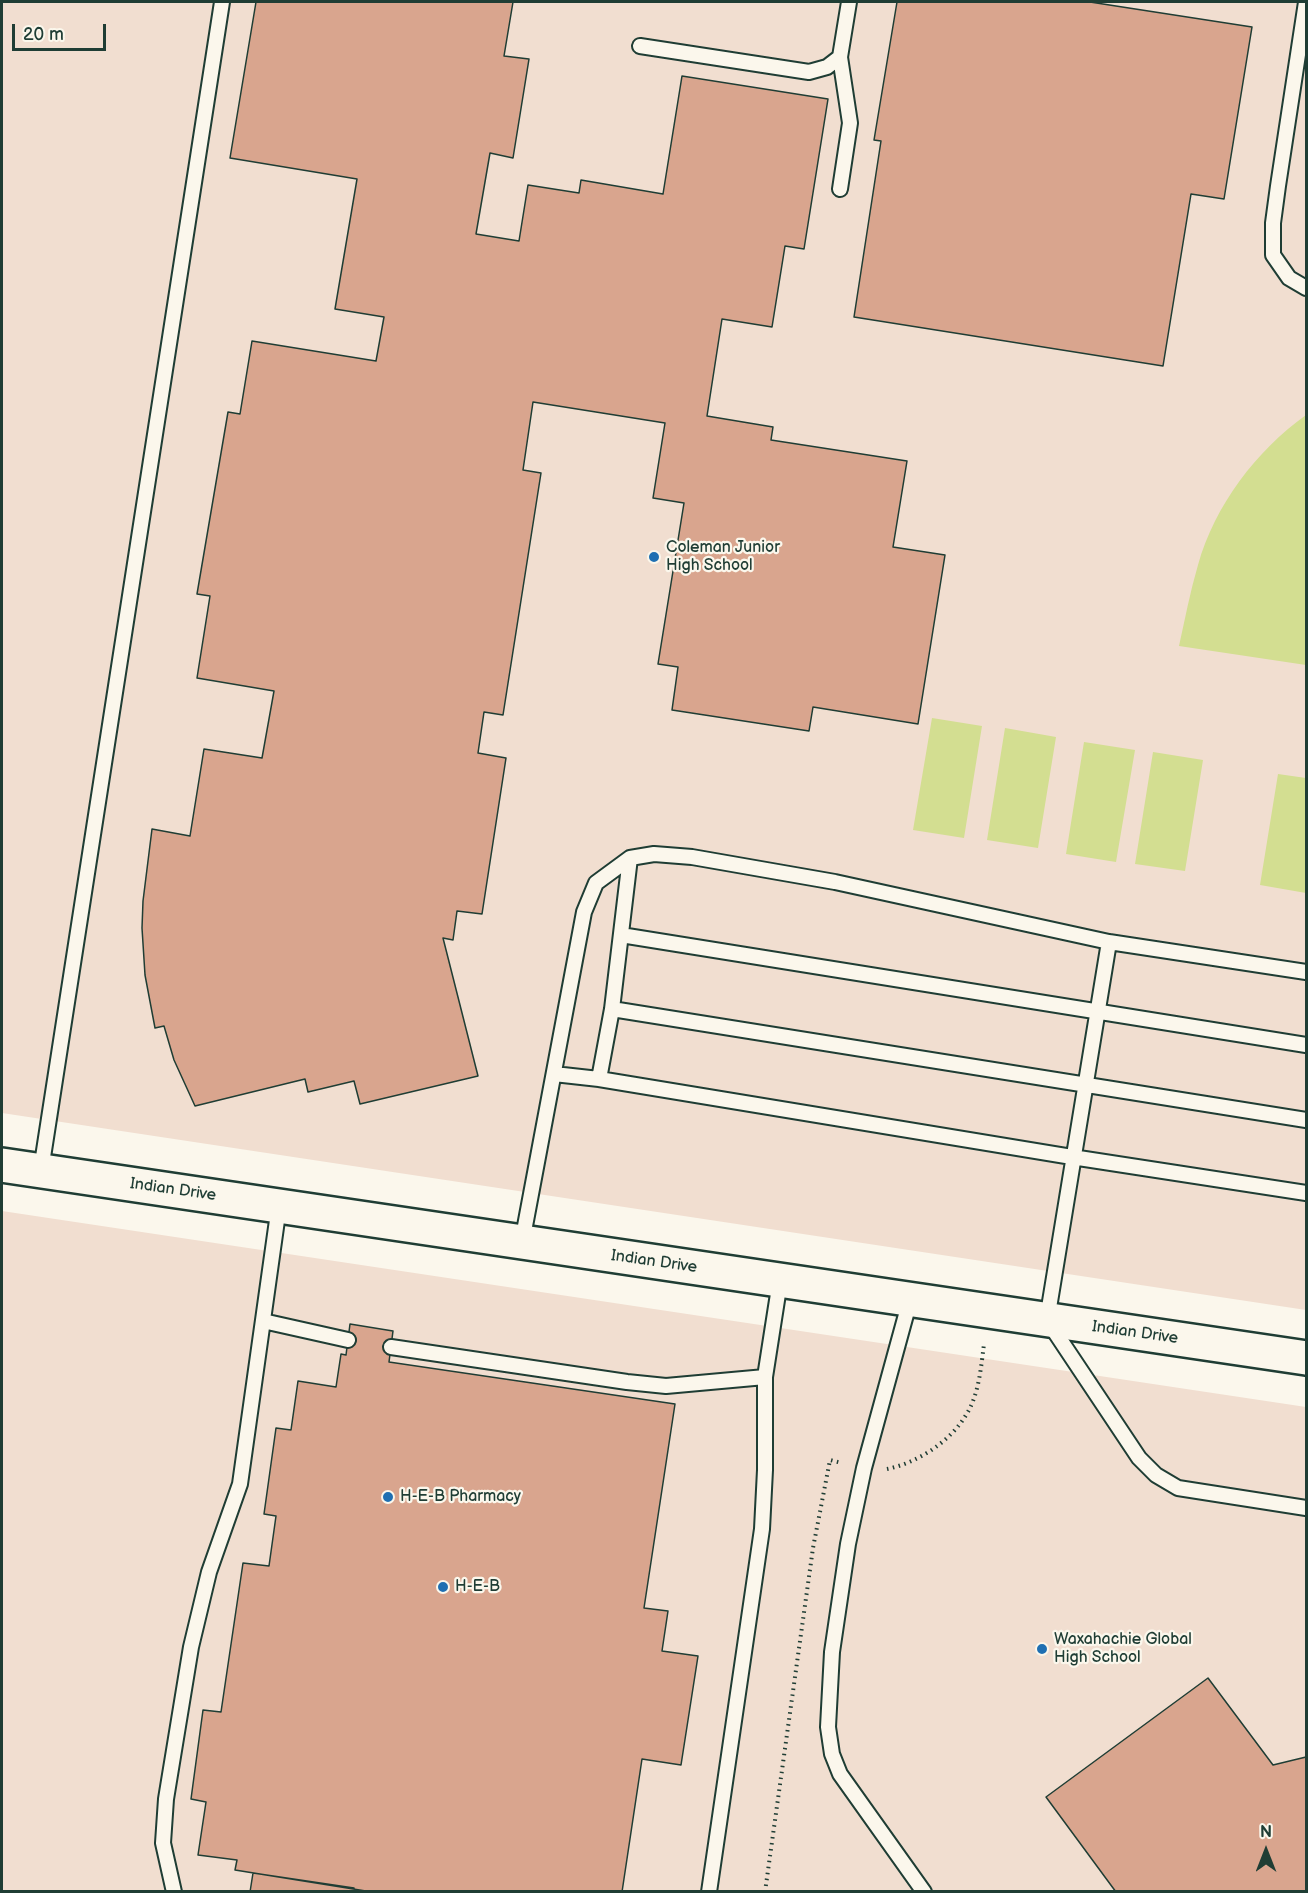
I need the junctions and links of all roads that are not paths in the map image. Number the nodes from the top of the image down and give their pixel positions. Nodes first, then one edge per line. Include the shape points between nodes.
1 (222, 2) edge
2 (849, 2) edge
3 (1306, 2) edge
4 (640, 46) dead end
5 (840, 57) junction
6 (840, 189) dead end
7 (1306, 288) edge
8 (630, 858) junction
9 (621, 935) junction
10 (1109, 942) junction
11 (1306, 972) edge
12 (612, 1010) junction
13 (1097, 1011) junction
14 (1306, 1045) edge
15 (554, 1074) junction
16 (599, 1079) junction
17 (1085, 1084) junction
18 (1306, 1120) edge
19 (1072, 1157) junction
20 (2, 1165) edge
21 (41, 1170) junction
22 (1306, 1193) edge
23 (279, 1206) junction
24 (522, 1242) junction
25 (780, 1281) junction
26 (910, 1300) junction
27 (1047, 1320) junction
28 (263, 1321) junction
29 (348, 1340) dead end
30 (391, 1347) dead end
31 (1306, 1358) edge
32 (765, 1377) junction
33 (1306, 1508) edge
34 (174, 1892) edge
35 (709, 1892) edge
36 (924, 1892) edge

1 - 21 lane
2 - 5 lane
3 - 7 lane via 1273,223 1273,255 1289,278
4 - 5 lane via 809,72 827,68
5 - 6 lane via 850,123
8 - 9 lane
8 - 10 lane via 654,854 692,857 835,882
8 - 15 lane via 596,884 584,912
9 - 12 lane
9 - 13 lane
10 - 11 lane
10 - 13 lane
12 - 16 lane
12 - 17 lane
13 - 14 lane
13 - 17 lane
15 - 16 lane
15 - 24 lane
16 - 19 lane
17 - 18 lane
17 - 19 lane
19 - 22 lane
19 - 27 lane
20 - 21 street, Indian Drive
21 - 23 street, Indian Drive
23 - 24 street, Indian Drive
23 - 28 lane
24 - 25 street, Indian Drive
25 - 26 street, Indian Drive
25 - 32 lane
26 - 27 street, Indian Drive
26 - 36 lane via 851,1527 832,1652 828,1727 840,1774
27 - 31 street, Indian Drive
27 - 33 lane via 1138,1458 1156,1475 1178,1488
28 - 29 lane
28 - 34 lane via 240,1484 209,1572 191,1647 166,1799 163,1843
30 - 32 lane via 666,1386
32 - 35 lane via 762,1529

